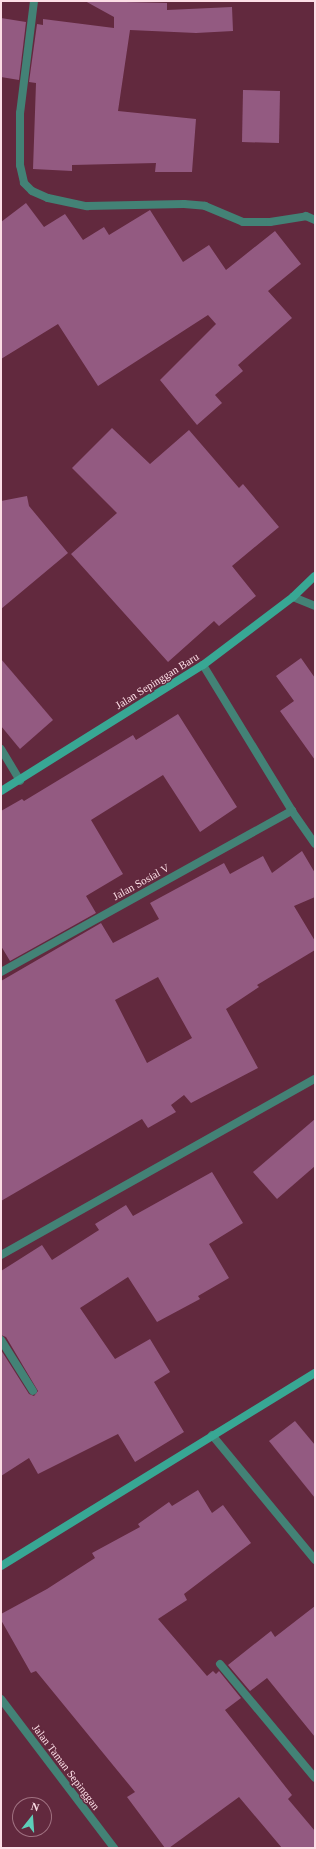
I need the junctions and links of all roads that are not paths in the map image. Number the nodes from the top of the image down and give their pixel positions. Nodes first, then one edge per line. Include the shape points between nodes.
1 (34, 1) edge
2 (315, 220) edge
3 (315, 576) edge
4 (293, 597) junction
5 (315, 606) edge
6 (203, 665) junction
7 (1, 749) edge
8 (20, 780) junction
9 (1, 791) edge
10 (292, 811) junction
11 (315, 844) edge
12 (1, 972) edge
13 (315, 1079) edge
14 (1, 1255) edge
15 (1, 1340) edge
16 (315, 1374) edge
17 (33, 1391) dead end
18 (212, 1435) junction
19 (315, 1560) edge
20 (1, 1566) edge
21 (220, 1664) dead end
22 (1, 1699) edge
23 (315, 1778) edge
24 (114, 1848) edge

1 - 2 street via 20,114 20,165 24,184 32,191 48,198 87,206 206,206 243,222 270,222 306,216
3 - 4 street, Jalan Sepinggan Baru
4 - 5 street
4 - 6 street, Jalan Sepinggan Baru
6 - 8 street, Jalan Sepinggan Baru
6 - 10 street
7 - 8 street
8 - 9 street, Jalan Sepinggan Baru
10 - 11 street
10 - 12 street, Jalan Sosial V
13 - 14 street
15 - 17 street
16 - 18 street
18 - 19 street
18 - 20 street
21 - 23 street
22 - 24 street, Jalan Taman Sepinggan

